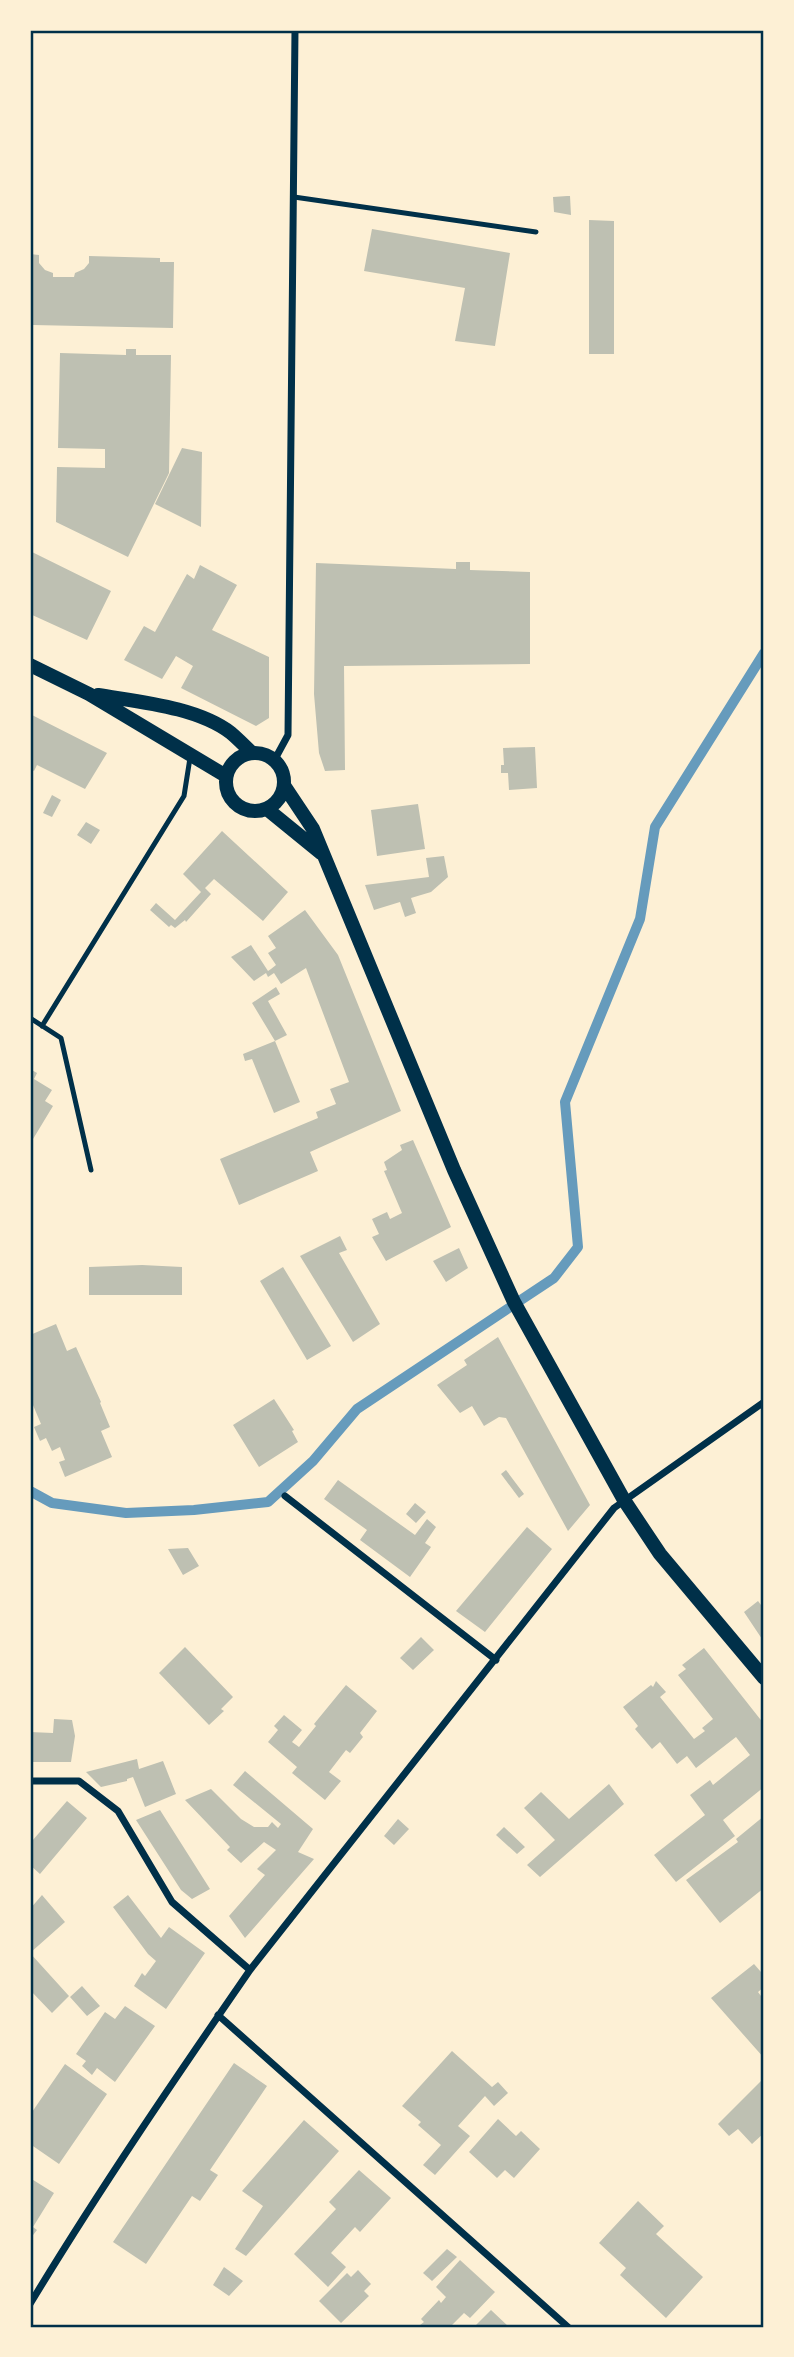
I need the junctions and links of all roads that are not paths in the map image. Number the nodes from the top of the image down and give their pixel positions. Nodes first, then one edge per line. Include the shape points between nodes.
1 (295, 30) edge
2 (294, 197) junction
3 (536, 232) dead end
4 (30, 665) edge
5 (89, 694) junction
6 (251, 752) junction
7 (191, 755) junction
8 (275, 760) junction
9 (226, 776) junction
10 (285, 787) junction
11 (267, 809) junction
12 (322, 854) junction
13 (30, 1018) edge
14 (42, 1026) junction
15 (91, 1170) dead end
16 (764, 1402) edge
17 (285, 1496) dead end
18 (624, 1500) junction
19 (496, 1660) junction
20 (764, 1678) edge
21 (30, 1781) edge
22 (250, 1969) junction
23 (218, 2015) junction
24 (30, 2304) edge
25 (568, 2327) edge

1 - 2 street
2 - 3 lane
2 - 8 street via 288,735
4 - 5 main road
5 - 6 main road via 198,717 230,732
5 - 7 main road
6 - 8 main road
6 - 9 main road via 235,760
7 - 9 main road
7 - 14 lane via 184,796
8 - 10 main road
9 - 11 main road via 229,794 240,807
10 - 11 main road
10 - 12 main road via 313,829
11 - 12 main road
12 - 18 main road via 514,1302
13 - 14 lane
14 - 15 lane via 61,1038
16 - 18 street
17 - 19 street
18 - 19 street
18 - 20 main road via 660,1554
19 - 22 street
21 - 22 street via 79,1781 118,1811 172,1902
22 - 23 street
23 - 24 street
23 - 25 street

